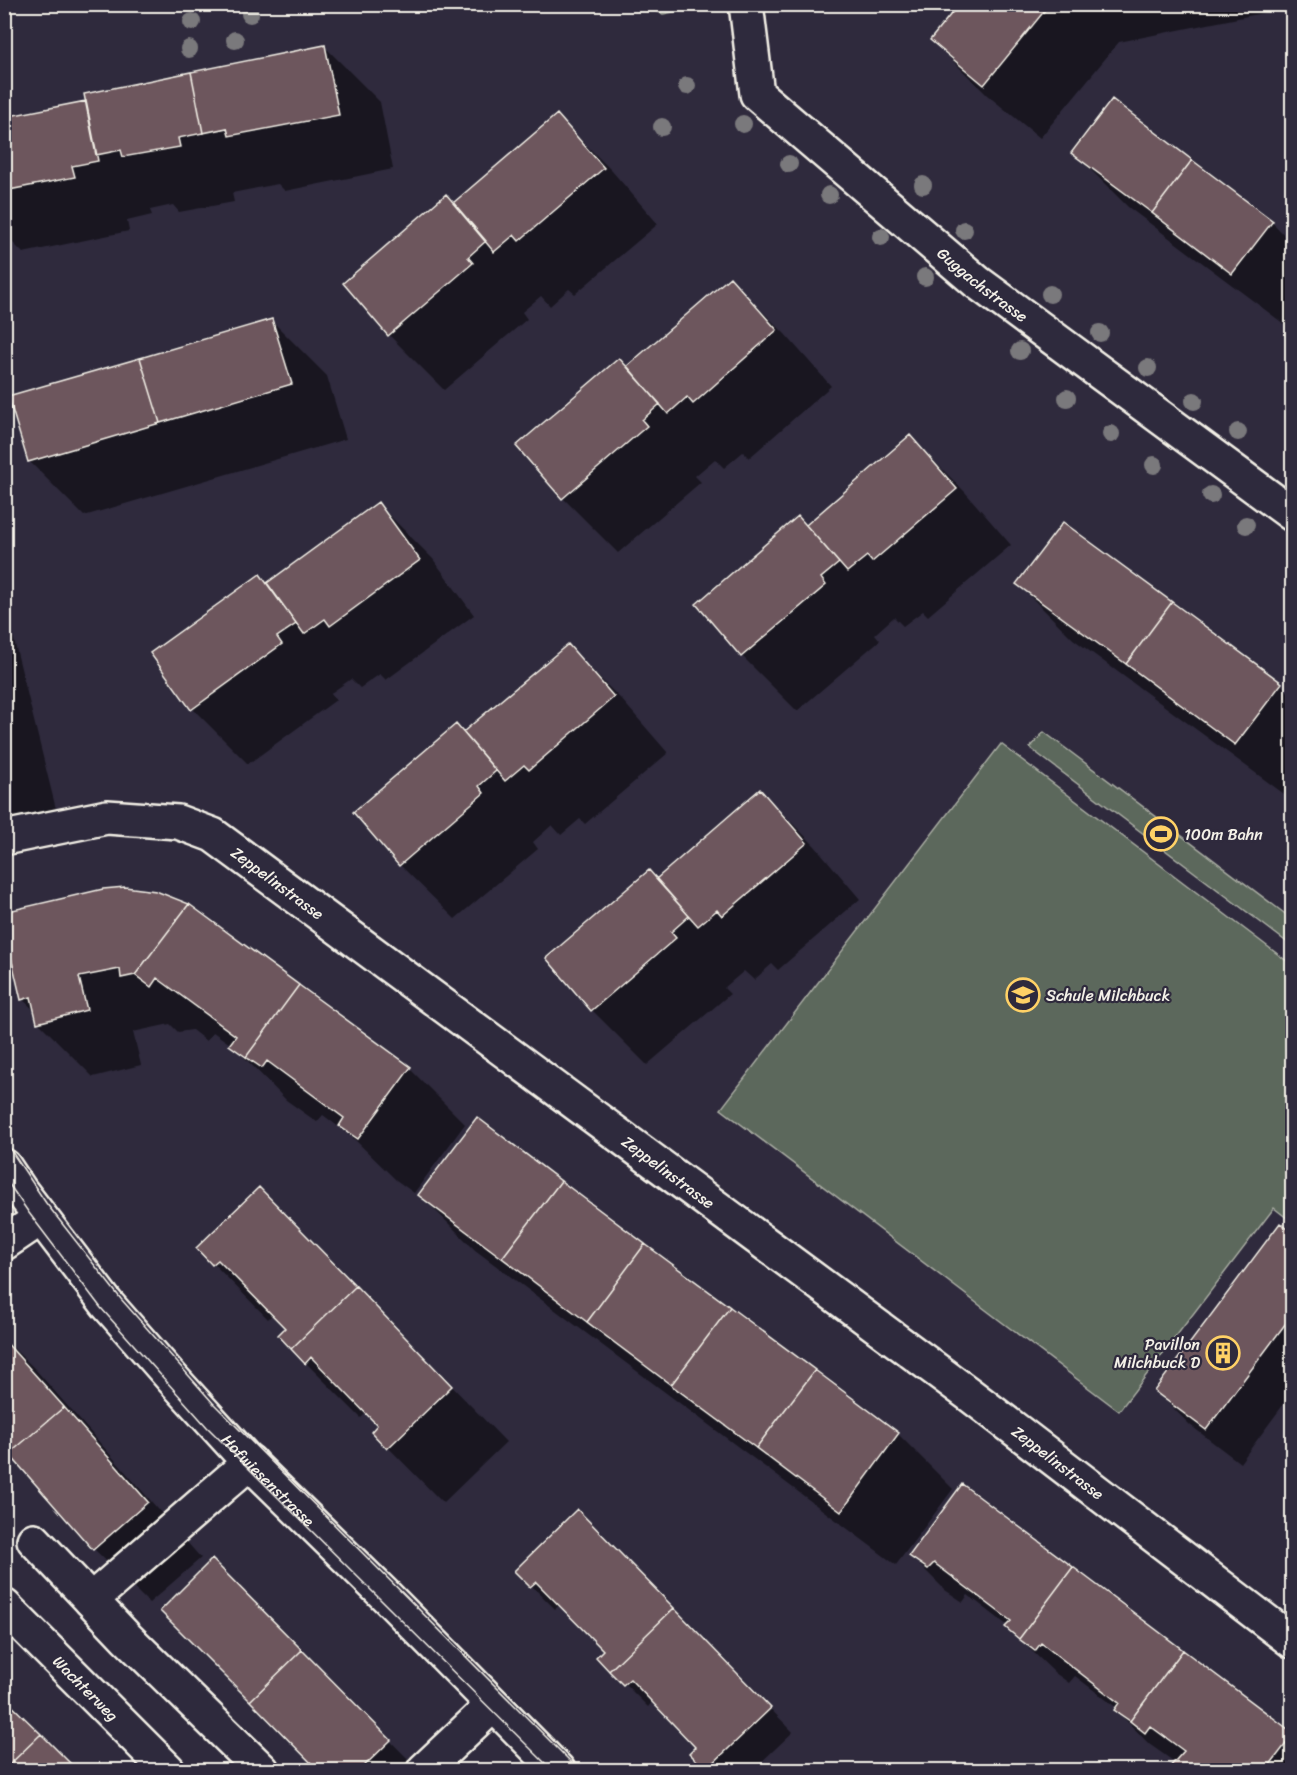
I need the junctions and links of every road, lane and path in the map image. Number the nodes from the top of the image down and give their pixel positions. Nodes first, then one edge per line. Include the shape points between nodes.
1 (746, 4) edge
2 (1293, 514) edge
3 (4, 838) edge
4 (4, 1166) edge
5 (41, 1218) junction
6 (4, 1244) edge
7 (250, 1462) junction
8 (34, 1540) dead end
9 (91, 1600) junction
10 (4, 1606) edge
11 (1293, 1641) edge
12 (493, 1706) junction
13 (168, 1770) edge
14 (262, 1770) edge
15 (424, 1770) edge
16 (558, 1770) edge

1 - 2 street, Guggachstrasse via 757,94 977,282
3 - 11 street, Zeppelinstrasse via 107,817 178,822 213,835 970,1395
4 - 5 street, Hofwiesenstrasse
5 - 6 street
5 - 7 street, Hofwiesenstrasse via 107,1304
7 - 9 street
7 - 12 street, Hofwiesenstrasse
8 - 9 street
9 - 14 street
10 - 13 street, Wachterweg
12 - 15 street
12 - 16 street, Hofwiesenstrasse

